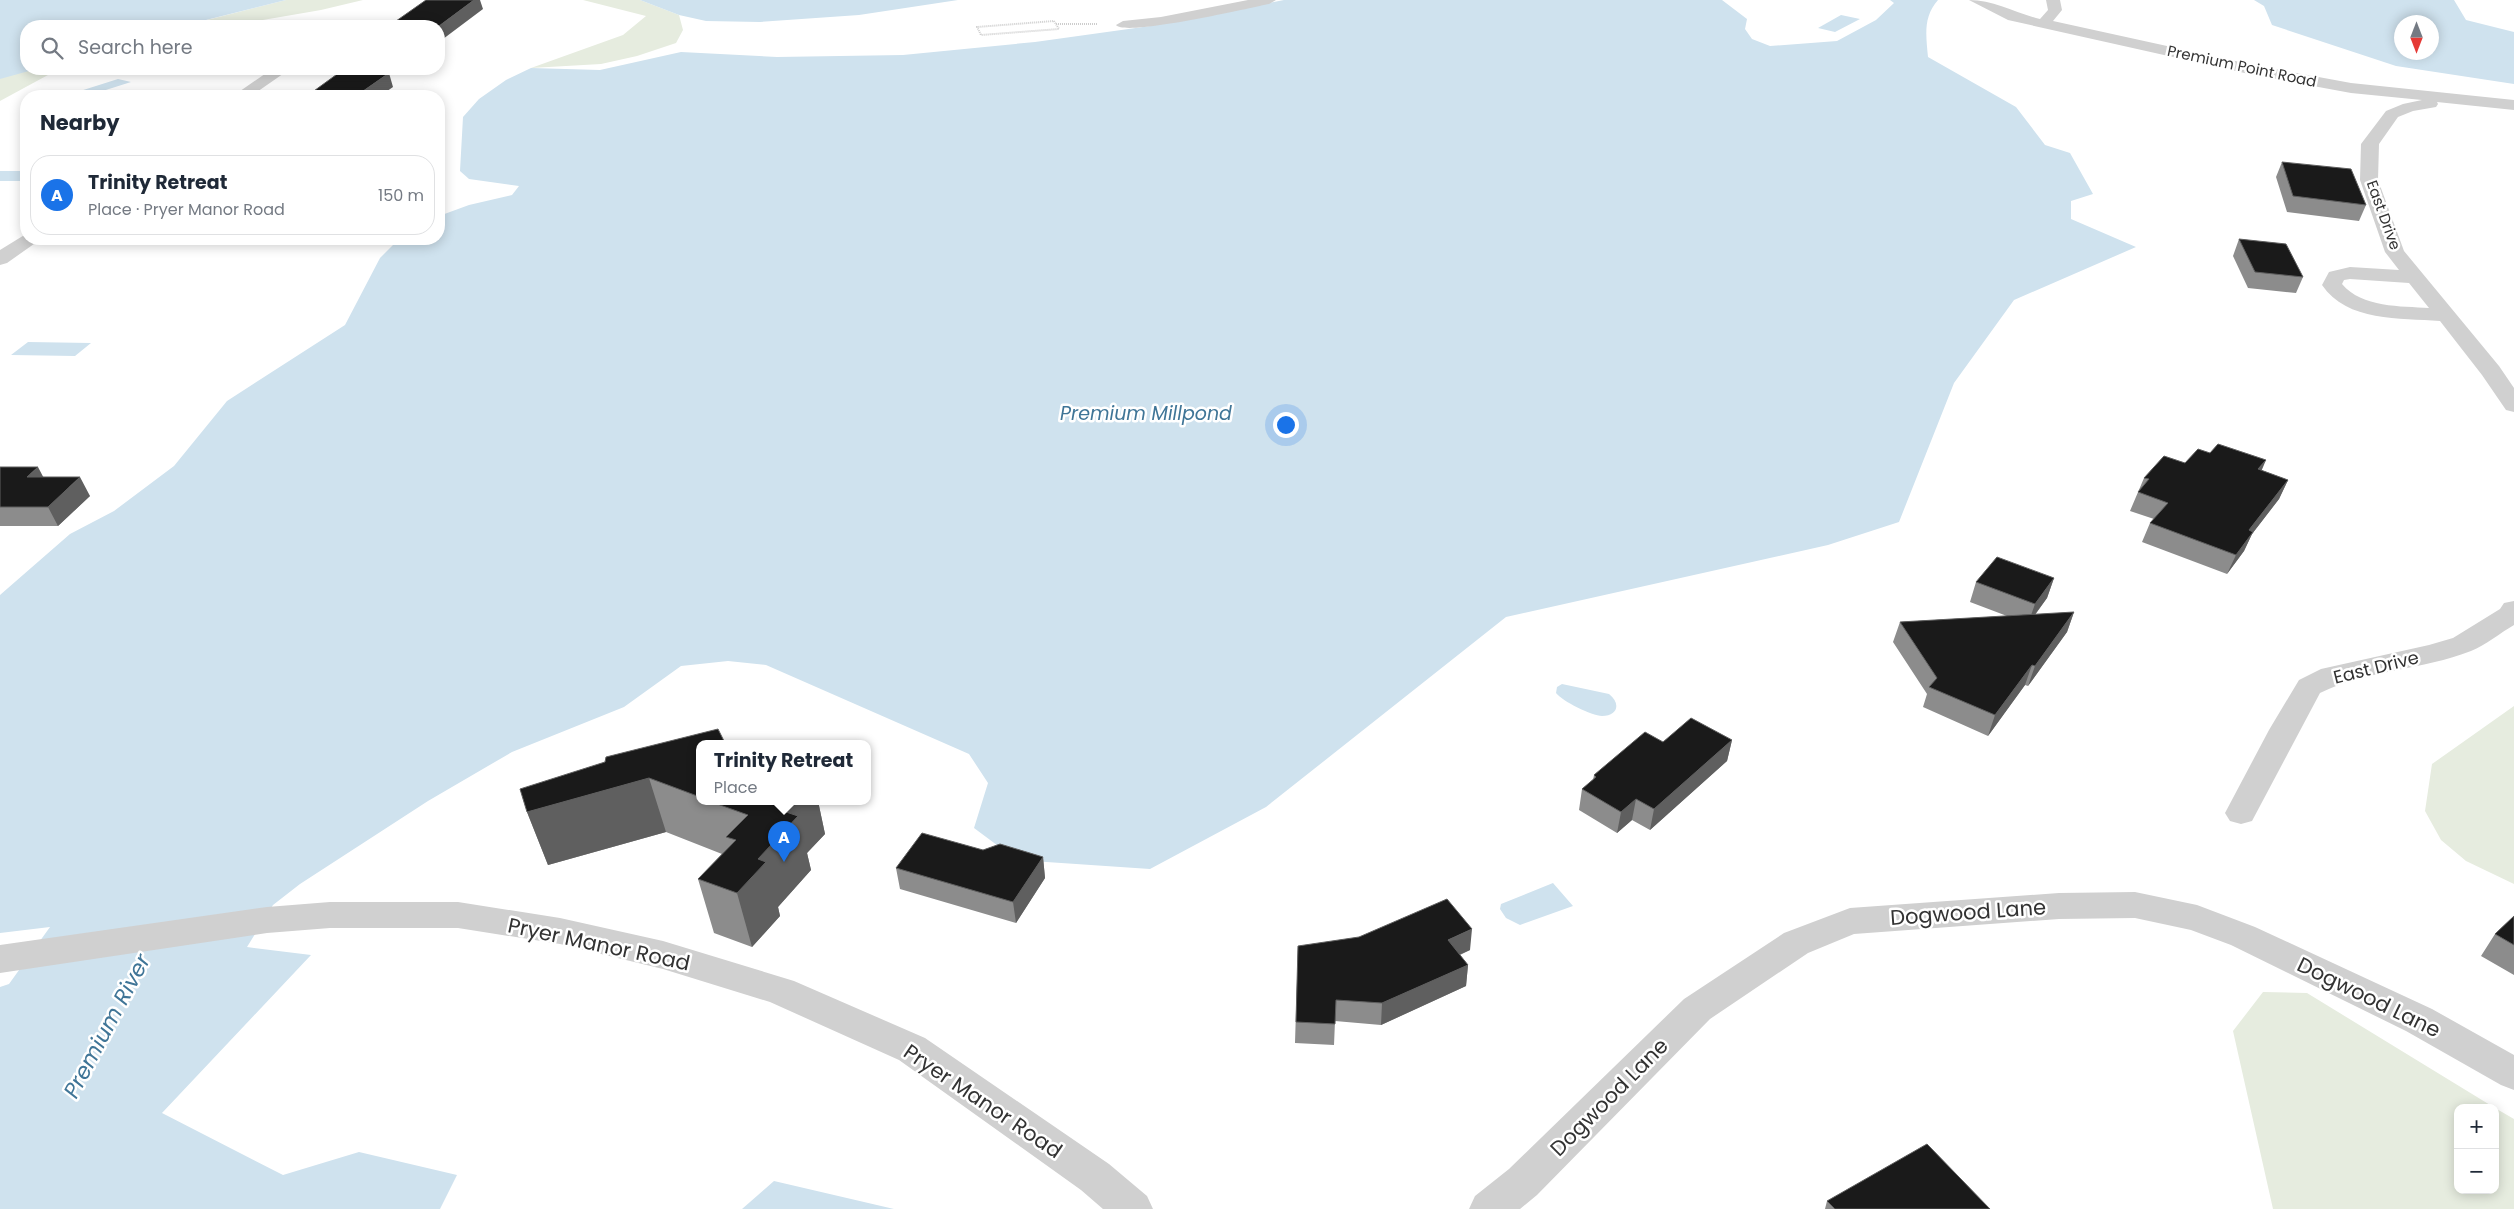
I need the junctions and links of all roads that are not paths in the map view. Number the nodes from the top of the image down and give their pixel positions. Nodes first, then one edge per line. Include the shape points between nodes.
1 (1269, 0) edge
2 (1976, 0) edge
3 (2053, 0) edge
4 (2044, 24) junction
5 (1124, 25) road end
6 (273, 75) edge
7 (2351, 88) junction
8 (250, 90) edge
9 (2484, 102) junction
10 (2514, 105) edge
11 (2392, 114) junction
12 (21, 245) edge
13 (0, 260) edge
14 (2416, 278) junction
15 (2444, 315) junction
16 (2491, 371) junction
17 (2514, 381) edge
18 (2514, 405) edge
19 (2514, 609) edge
20 (2241, 813) dead end
21 (2, 959) edge
22 (2514, 1074) edge
23 (1132, 1209) edge
24 (1490, 1209) edge

1 - 5 street
2 - 4 street, Premium Point Road via 2013,17
3 - 4 street via 2055,10
4 - 7 street, Premium Point Road
6 - 8 street
7 - 9 street, Premium Point Road
7 - 11 street via 2383,104
9 - 10 street, Premium Point Road
9 - 11 street via 2428,104
11 - 14 street, East Drive via 2370,144 2369,180 2395,252
12 - 13 street
14 - 15 street, East Drive
14 - 15 street via 2350,273 2336,276 2332,285 2343,298 2358,304 2382,310
15 - 16 street, East Drive
16 - 17 street
16 - 18 street, East Drive
19 - 20 street, East Drive via 2510,615 2463,644 2331,676 2309,687
21 - 23 street, Pryer Manor Road via 266,920 330,915 458,915 560,932 663,955 780,991 912,1049 1095,1177
22 - 24 street, Dogwood Lane via 2420,1020 2243,936 2197,918 2135,905 2059,906 1850,920 1796,942 1697,1009 1523,1182

